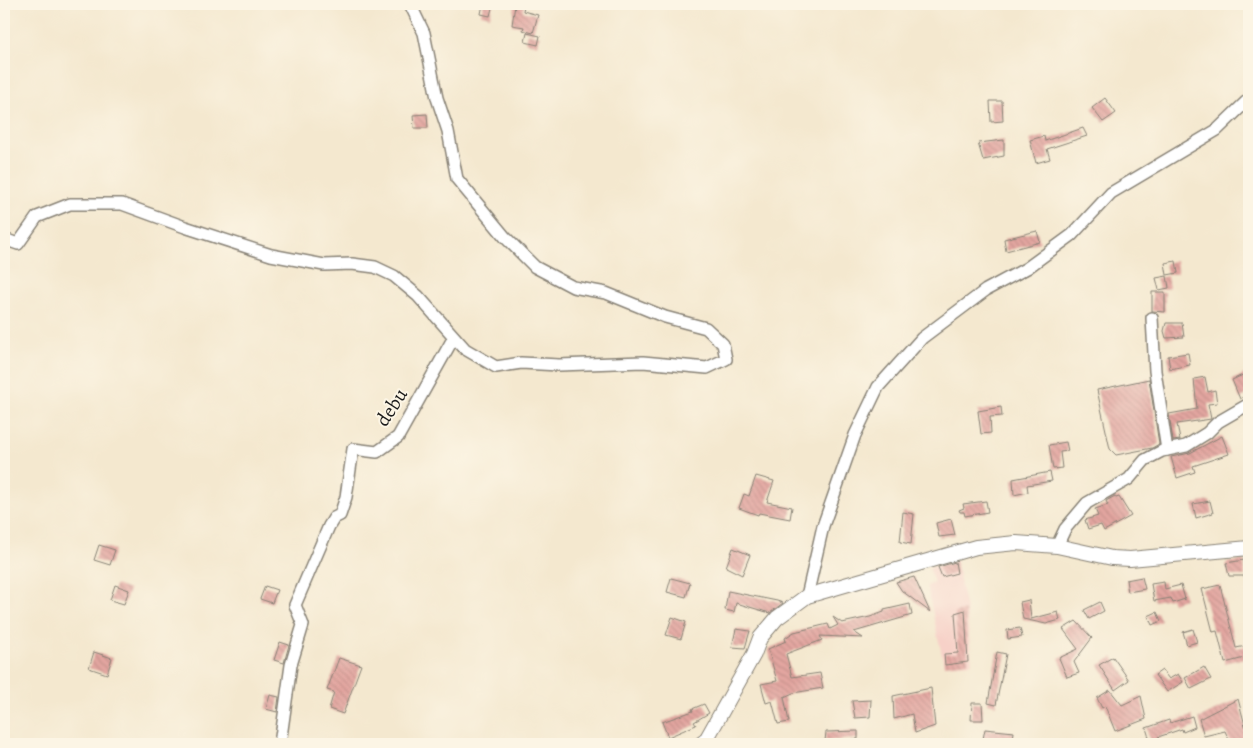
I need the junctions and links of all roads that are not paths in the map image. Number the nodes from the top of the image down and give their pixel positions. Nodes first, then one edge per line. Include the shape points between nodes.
1 (410, 4) edge
2 (1249, 99) edge
3 (4, 239) edge
4 (1152, 318) dead end
5 (454, 337) junction
6 (1249, 404) edge
7 (1167, 450) junction
8 (1057, 546) junction
9 (1249, 550) edge
10 (807, 596) junction
11 (280, 744) edge
12 (701, 744) edge

1 - 5 street via 424,34 457,179 505,237 535,267 573,287 606,294 665,317 706,328 722,344 726,359 706,368 643,362 521,363 496,367 465,350
2 - 10 street via 1217,130 1112,193 1072,235 1027,268 986,290 922,338 878,387 855,435 823,526
3 - 5 street via 18,244 36,218 70,204 122,204 270,254 324,265 375,267 394,276 418,296
4 - 7 street via 1155,371
5 - 11 street, debu via 398,437 377,452 353,449 346,498 340,515 329,526 295,605 303,625 291,665
6 - 7 street via 1186,446
7 - 8 street via 1144,460 1129,479 1086,503 1065,529
8 - 9 street via 1130,559
8 - 10 street via 1016,543 976,548
10 - 12 street via 777,618 760,638 754,654

